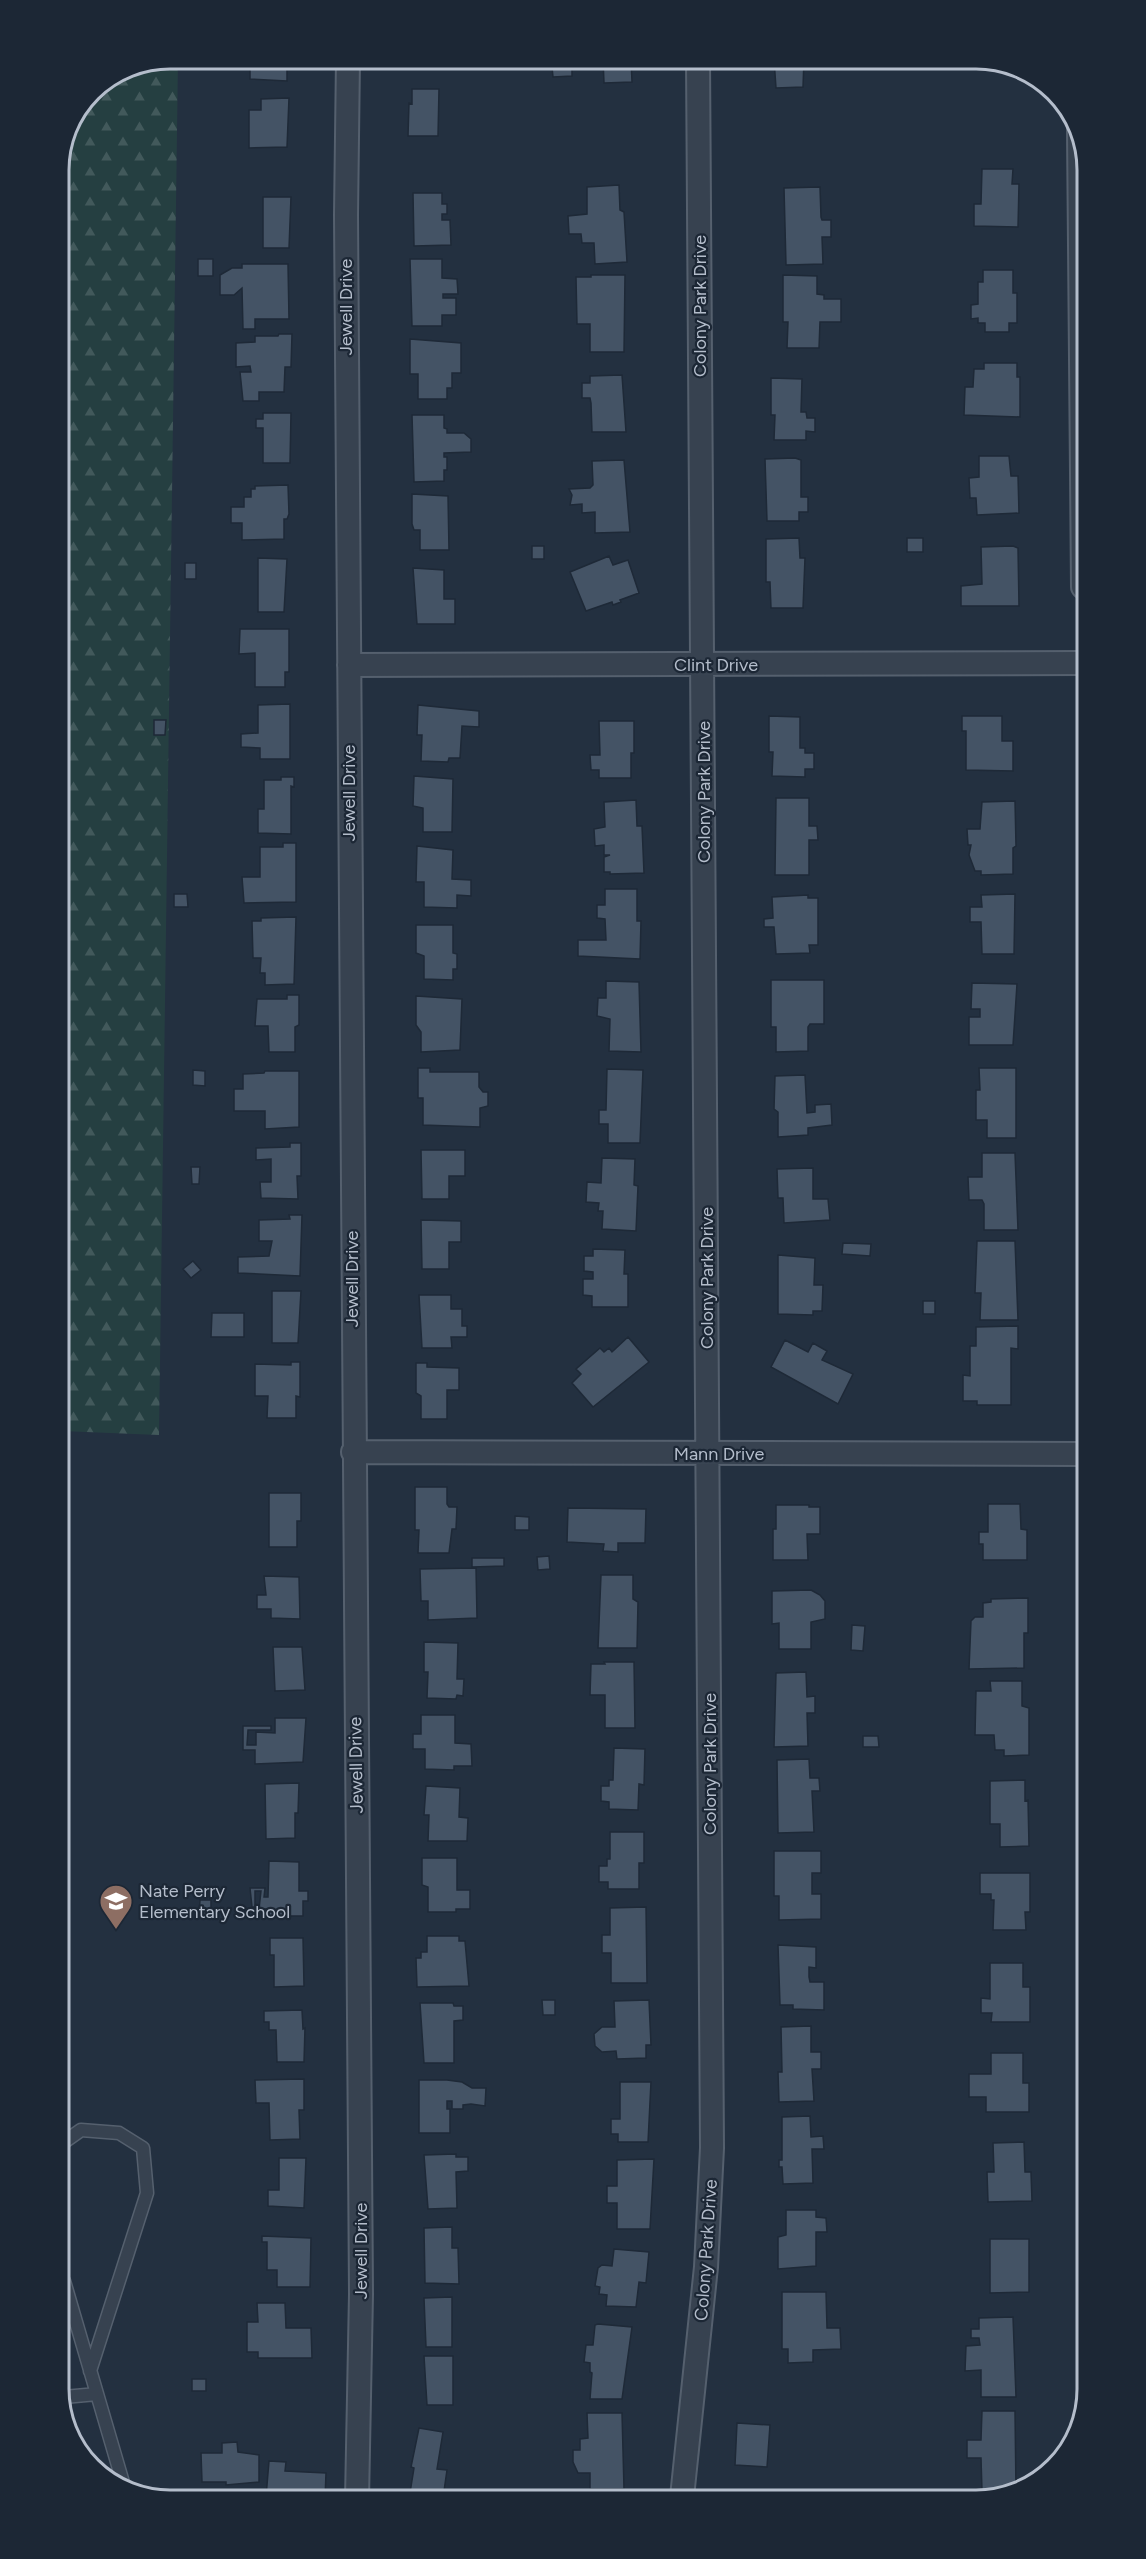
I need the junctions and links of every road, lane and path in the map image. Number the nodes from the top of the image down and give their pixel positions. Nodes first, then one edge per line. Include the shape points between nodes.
1 (348, 69) edge
2 (699, 69) edge
3 (1077, 663) edge
4 (349, 665) junction
5 (703, 665) junction
6 (353, 1452) junction
7 (708, 1454) junction
8 (1077, 1454) edge
9 (69, 2138) edge
10 (69, 2299) edge
11 (90, 2371) junction
12 (97, 2394) junction
13 (70, 2396) edge
14 (121, 2477) edge
15 (357, 2490) edge
16 (683, 2490) edge

1 - 4 street, Jewell Drive
2 - 5 street, Colony Park Drive
3 - 5 street, Clint Drive
4 - 5 street, Clint Drive
4 - 6 street, Jewell Drive
5 - 7 street, Colony Park Drive
6 - 7 street, Mann Drive
6 - 15 street, Jewell Drive via 361,2282
7 - 8 street, Mann Drive
7 - 16 street, Colony Park Drive via 712,2148 706,2267
9 - 11 lane via 81,2130 119,2133 143,2148 147,2193
10 - 11 lane
11 - 12 lane
12 - 13 lane
12 - 14 lane

